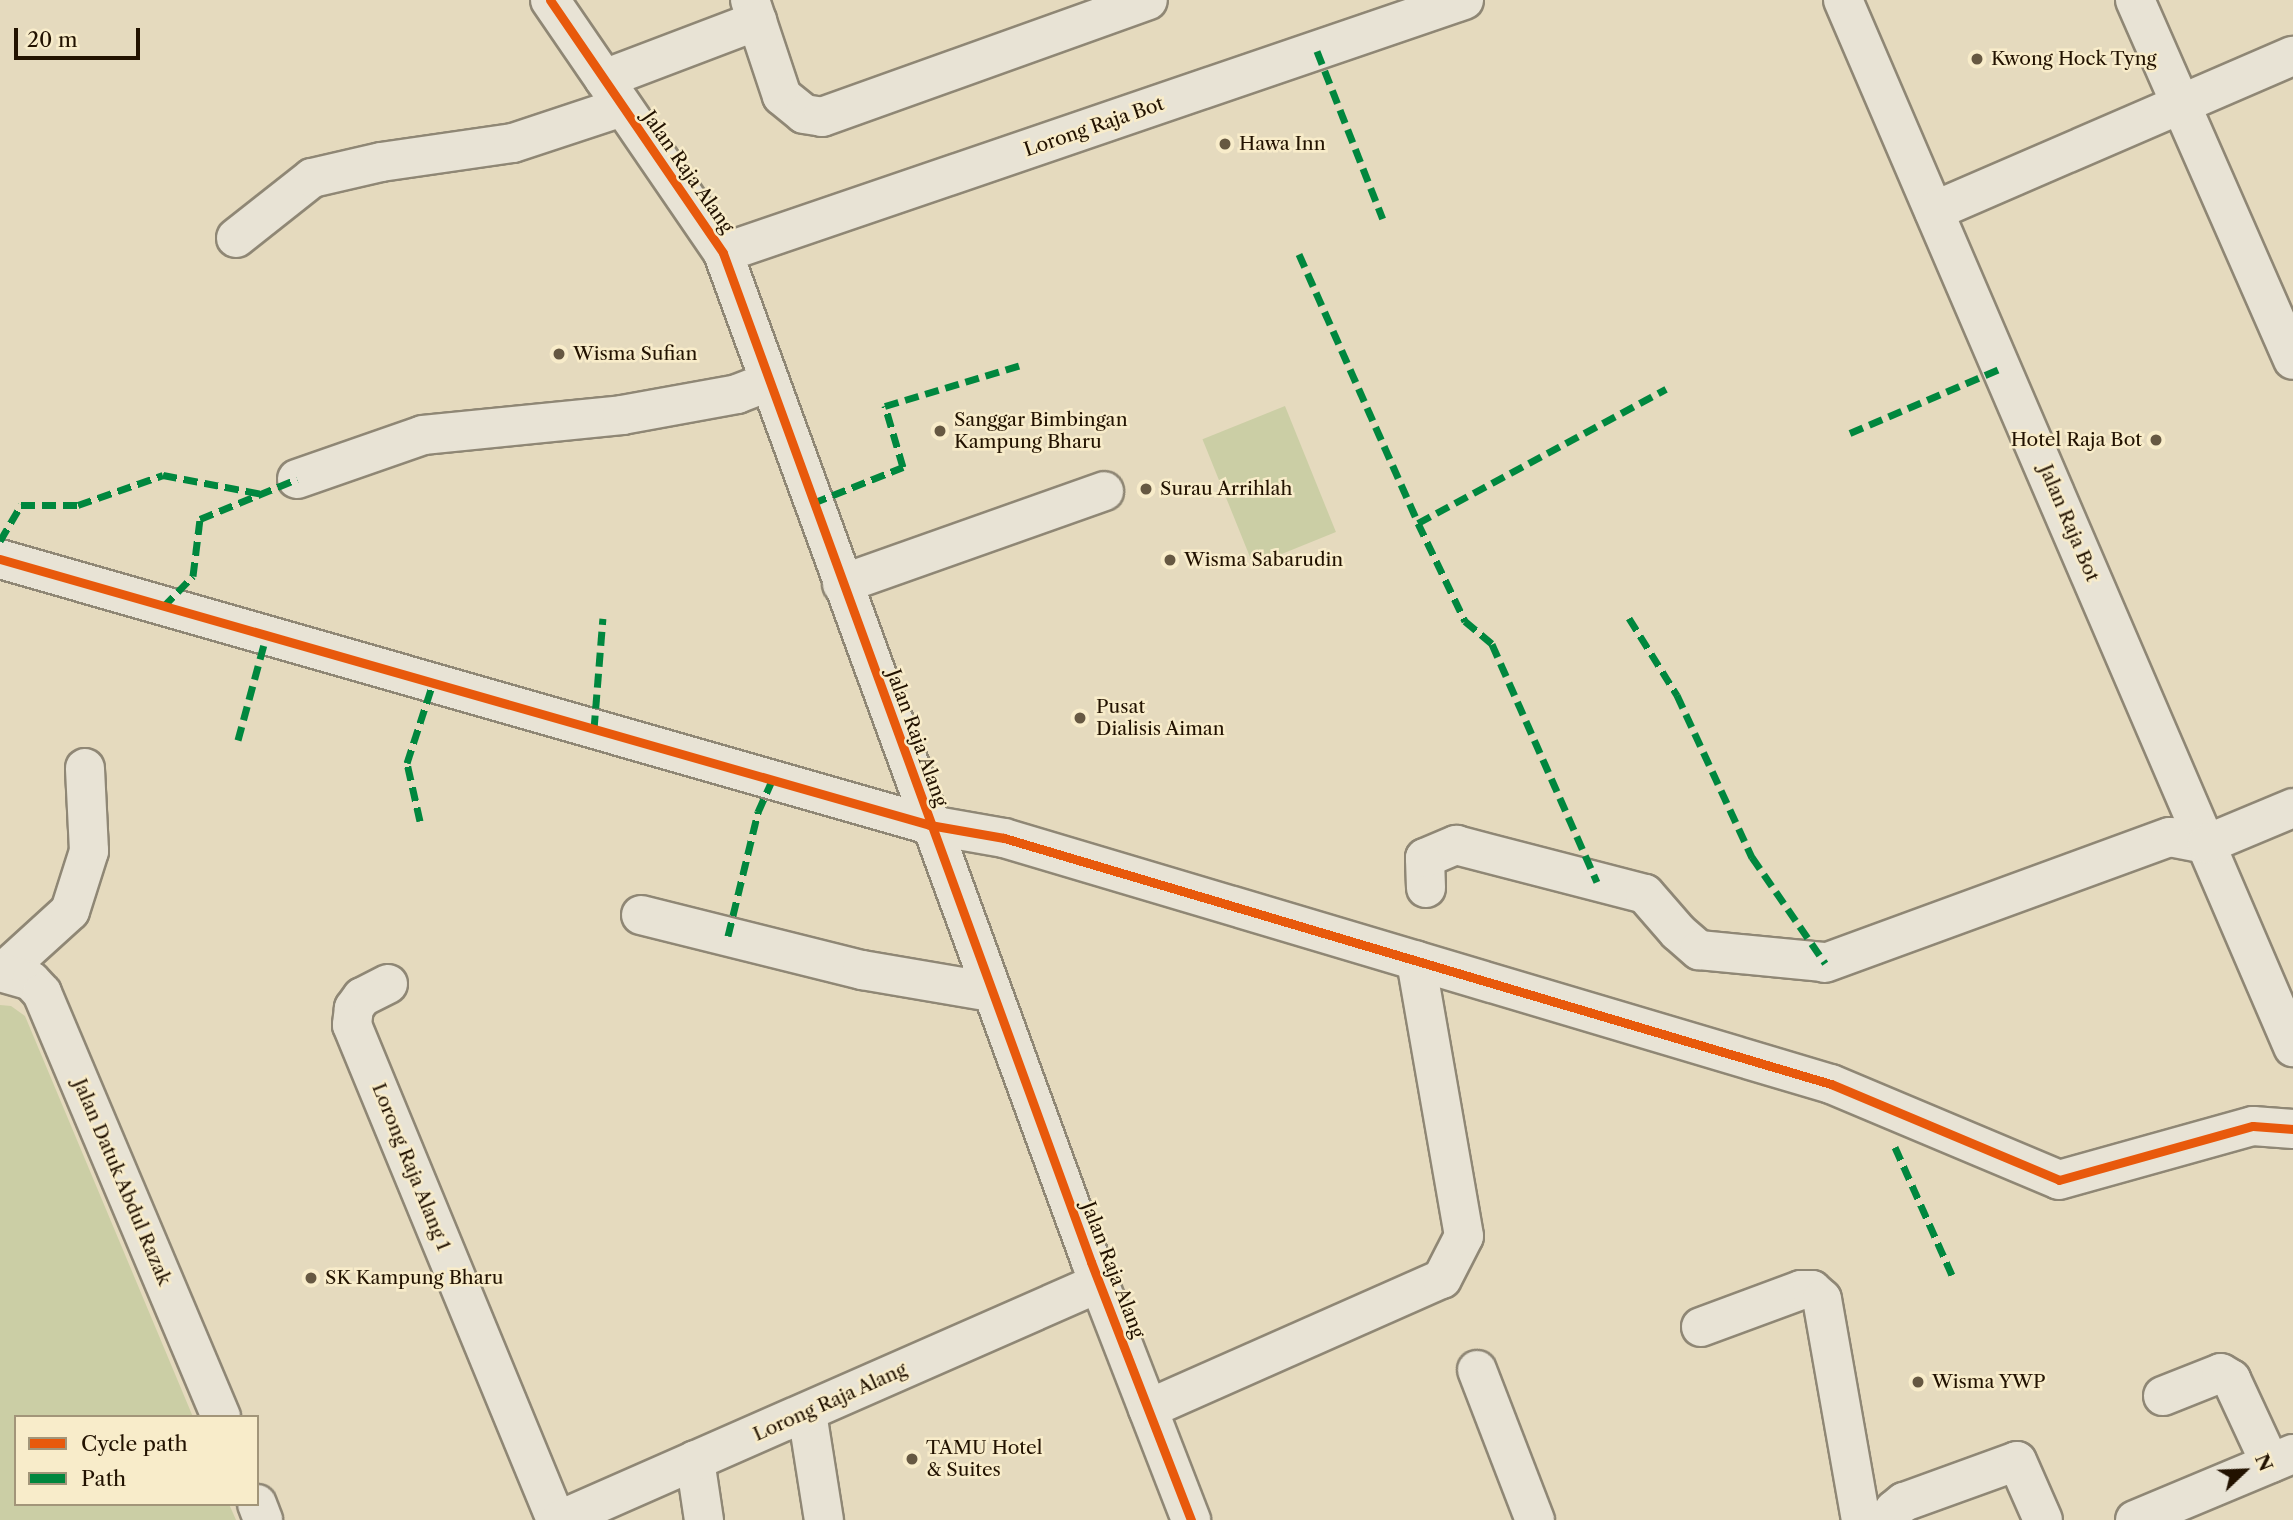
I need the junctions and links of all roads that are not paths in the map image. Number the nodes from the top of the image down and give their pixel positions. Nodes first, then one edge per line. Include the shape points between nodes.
1 (550, 0) edge
2 (1148, 0) edge
3 (1464, 0) edge
4 (1843, 0) edge
5 (2135, 0) edge
6 (753, 10) edge
7 (2293, 56) edge
8 (613, 93) junction
9 (2181, 104) junction
10 (1934, 211) junction
11 (236, 238) dead end
12 (723, 253) junction
13 (2293, 360) edge
14 (769, 382) junction
15 (297, 479) dead end
16 (1104, 491) dead end
17 (0, 559) edge
18 (842, 584) junction
19 (85, 768) dead end
20 (2293, 808) edge
21 (930, 825) junction
22 (2207, 844) junction
23 (1426, 888) dead end
24 (641, 915) dead end
25 (1416, 960) junction
26 (2, 971) edge
27 (388, 984) dead end
28 (991, 992) junction
29 (2293, 1047) edge
30 (2293, 1129) edge
31 (1099, 1283) junction
32 (1701, 1327) dead end
33 (1477, 1370) dead end
34 (2163, 1396) dead end
35 (1148, 1409) junction
36 (807, 1413) junction
37 (220, 1415) edge
38 (2281, 1458) edge
39 (695, 1460) junction
40 (558, 1520) edge
41 (704, 1520) edge
42 (824, 1520) edge
43 (1191, 1520) edge
44 (1535, 1520) edge
45 (1861, 1520) edge
46 (1893, 1520) edge
47 (2043, 1520) edge
48 (2135, 1520) edge

1 - 8 street, Jalan Raja Alang
2 - 6 street via 822,117 804,114 782,96
3 - 12 street, Lorong Raja Bot
4 - 10 street, Jalan Raja Bot
5 - 9 street
6 - 8 street
7 - 9 street
8 - 11 street via 513,143 381,162 312,178
8 - 12 street, Jalan Raja Alang
9 - 10 street
9 - 13 street
10 - 22 street, Jalan Raja Bot
12 - 14 street, Jalan Raja Alang
14 - 15 street via 737,394 622,415 423,435
14 - 18 street, Jalan Raja Alang
16 - 18 street
17 - 21 street
18 - 21 street, Jalan Raja Alang
19 - 26 street via 89,851 70,911
20 - 22 street
21 - 25 street via 1004,838
21 - 28 street, Jalan Raja Alang
22 - 23 street via 2170,836 1824,963 1699,950 1646,894 1456,845 1425,858
22 - 29 street, Jalan Raja Bot
24 - 28 street via 862,971
25 - 30 street via 1831,1084 2059,1180 2253,1126
25 - 35 street via 1464,1236 1442,1279
26 - 37 street, Jalan Datuk Abdul Razak via 31,981 42,993
27 - 40 street, Lorong Raja Alang 1 via 362,996 354,1008 352,1025
28 - 31 street, Jalan Raja Alang
31 - 35 street, Jalan Raja Alang
31 - 36 street, Lorong Raja Alang
32 - 45 street via 1801,1290 1812,1290 1822,1298
33 - 44 street
34 - 38 street via 2221,1373 2231,1379
35 - 43 street, Jalan Raja Alang
36 - 39 street, Lorong Raja Alang
36 - 42 street
38 - 48 street
39 - 40 street, Lorong Raja Alang
39 - 41 street
46 - 47 street via 1894,1510 1904,1503 2017,1461

